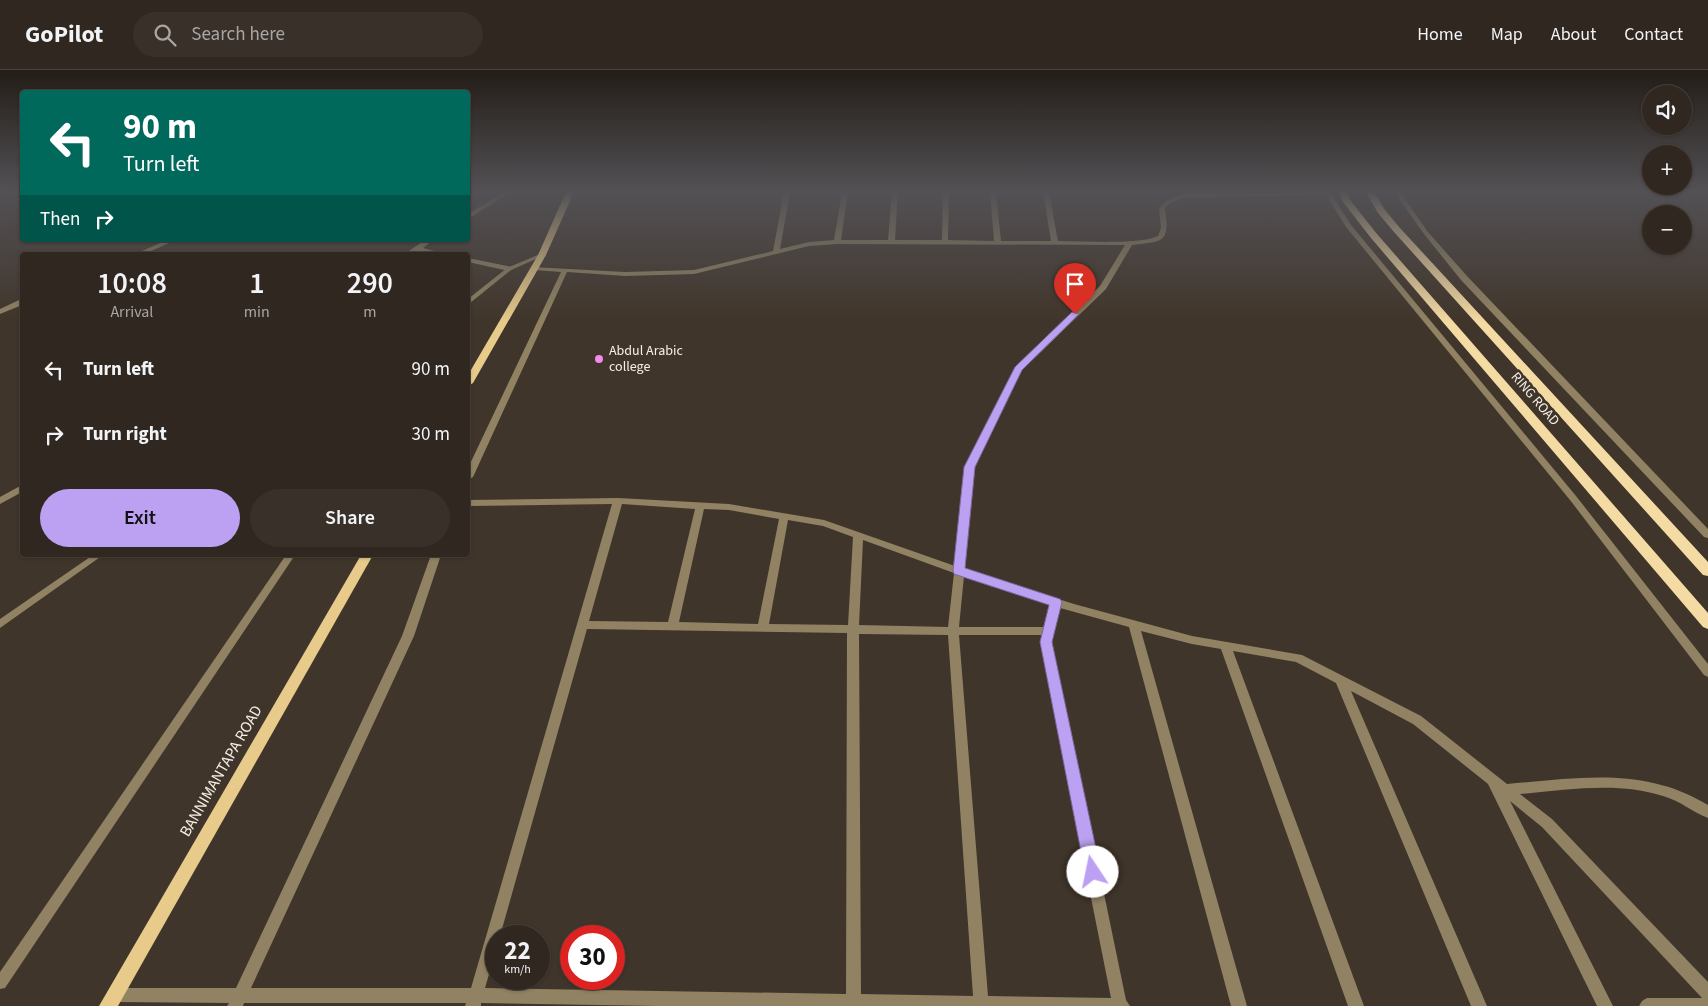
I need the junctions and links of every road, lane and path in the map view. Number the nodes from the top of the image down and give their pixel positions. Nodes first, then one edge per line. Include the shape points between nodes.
1 (551, 236) edge
2 (779, 236) edge
3 (838, 236) edge
4 (892, 236) edge
5 (945, 236) edge
6 (997, 236) edge
7 (1054, 236) edge
8 (1163, 236) edge
9 (1355, 236) edge
10 (1374, 236) edge
11 (1403, 236) edge
12 (1428, 236) edge
13 (168, 242) edge
14 (426, 242) edge
15 (837, 242) junction
16 (891, 242) junction
17 (945, 242) junction
18 (998, 242) junction
19 (1055, 242) junction
20 (1130, 243) junction
21 (416, 248) junction
22 (143, 252) edge
23 (410, 252) edge
24 (433, 252) edge
25 (776, 252) junction
26 (542, 255) junction
27 (470, 260) edge
28 (534, 268) junction
29 (509, 269) junction
30 (565, 270) junction
31 (470, 300) edge
32 (20, 303) edge
33 (0, 312) edge
34 (470, 379) edge
35 (470, 473) edge
36 (20, 489) edge
37 (0, 501) edge
38 (618, 501) junction
39 (470, 503) edge
40 (700, 506) junction
41 (784, 516) junction
42 (858, 535) junction
43 (1708, 535) edge
44 (96, 557) edge
45 (289, 557) edge
46 (366, 557) edge
47 (435, 557) edge
48 (959, 571) junction
49 (1708, 571) edge
50 (1056, 602) junction
51 (1708, 623) edge
52 (0, 624) edge
53 (1134, 624) junction
54 (582, 625) junction
55 (673, 626) junction
56 (763, 627) junction
57 (853, 628) junction
58 (953, 631) junction
59 (1049, 631) junction
60 (1226, 646) junction
61 (1708, 672) edge
62 (1341, 681) junction
63 (1492, 780) junction
64 (1505, 790) junction
65 (1708, 812) edge
66 (0, 983) edge
67 (1708, 993) edge
68 (111, 1000) edge
69 (237, 1000) edge
70 (474, 1001) edge
71 (609, 1002) edge
72 (732, 1003) edge
73 (854, 1003) edge
74 (980, 1005) edge
75 (1708, 1005) edge
76 (1121, 1006) edge
77 (1239, 1006) edge
78 (1356, 1006) edge
79 (1479, 1006) edge
80 (1605, 1006) edge
81 (1647, 1006) edge

1 - 26 main road
2 - 25 street
3 - 15 street
4 - 16 street
5 - 17 street
6 - 18 street
7 - 19 street
8 - 20 street via 1158,240
9 - 61 street via 1573,498
10 - 51 highway, RING ROAD
11 - 49 highway, RING ROAD
12 - 43 street via 1464,278
13 - 22 street
14 - 21 street
15 - 16 street
15 - 25 street via 808,244
16 - 17 street
17 - 18 street
18 - 19 street
19 - 20 street
20 - 48 street via 1104,287 1018,369 970,467
21 - 23 street
21 - 24 street
25 - 30 street via 694,272 625,274
26 - 28 main road
26 - 29 lane
27 - 29 street
28 - 30 street
28 - 34 main road
29 - 31 lane
30 - 35 street
32 - 33 street
36 - 37 street
38 - 39 street
38 - 40 street
38 - 54 street
40 - 41 street
40 - 55 street
41 - 42 street via 824,523
41 - 56 street
42 - 48 street
42 - 57 street
44 - 52 lane
45 - 66 lane
46 - 68 main road, BANNIMANTAPA ROAD
47 - 69 street via 408,636
48 - 50 street
48 - 58 street
50 - 53 street
50 - 59 street
53 - 60 street
53 - 77 street
54 - 55 street
54 - 70 street
55 - 56 street
56 - 57 street
57 - 58 street
57 - 73 street
58 - 59 street
58 - 74 street
59 - 76 street via 1046,642
60 - 62 street via 1298,658
60 - 78 street
62 - 63 street via 1417,720
62 - 79 street
63 - 64 street
63 - 80 street
64 - 65 street via 1600,783 1649,786 1680,795
64 - 67 street via 1547,823
68 - 69 street
69 - 70 street
70 - 71 street
71 - 72 street
72 - 73 street
73 - 74 street
74 - 76 street
75 - 81 street

